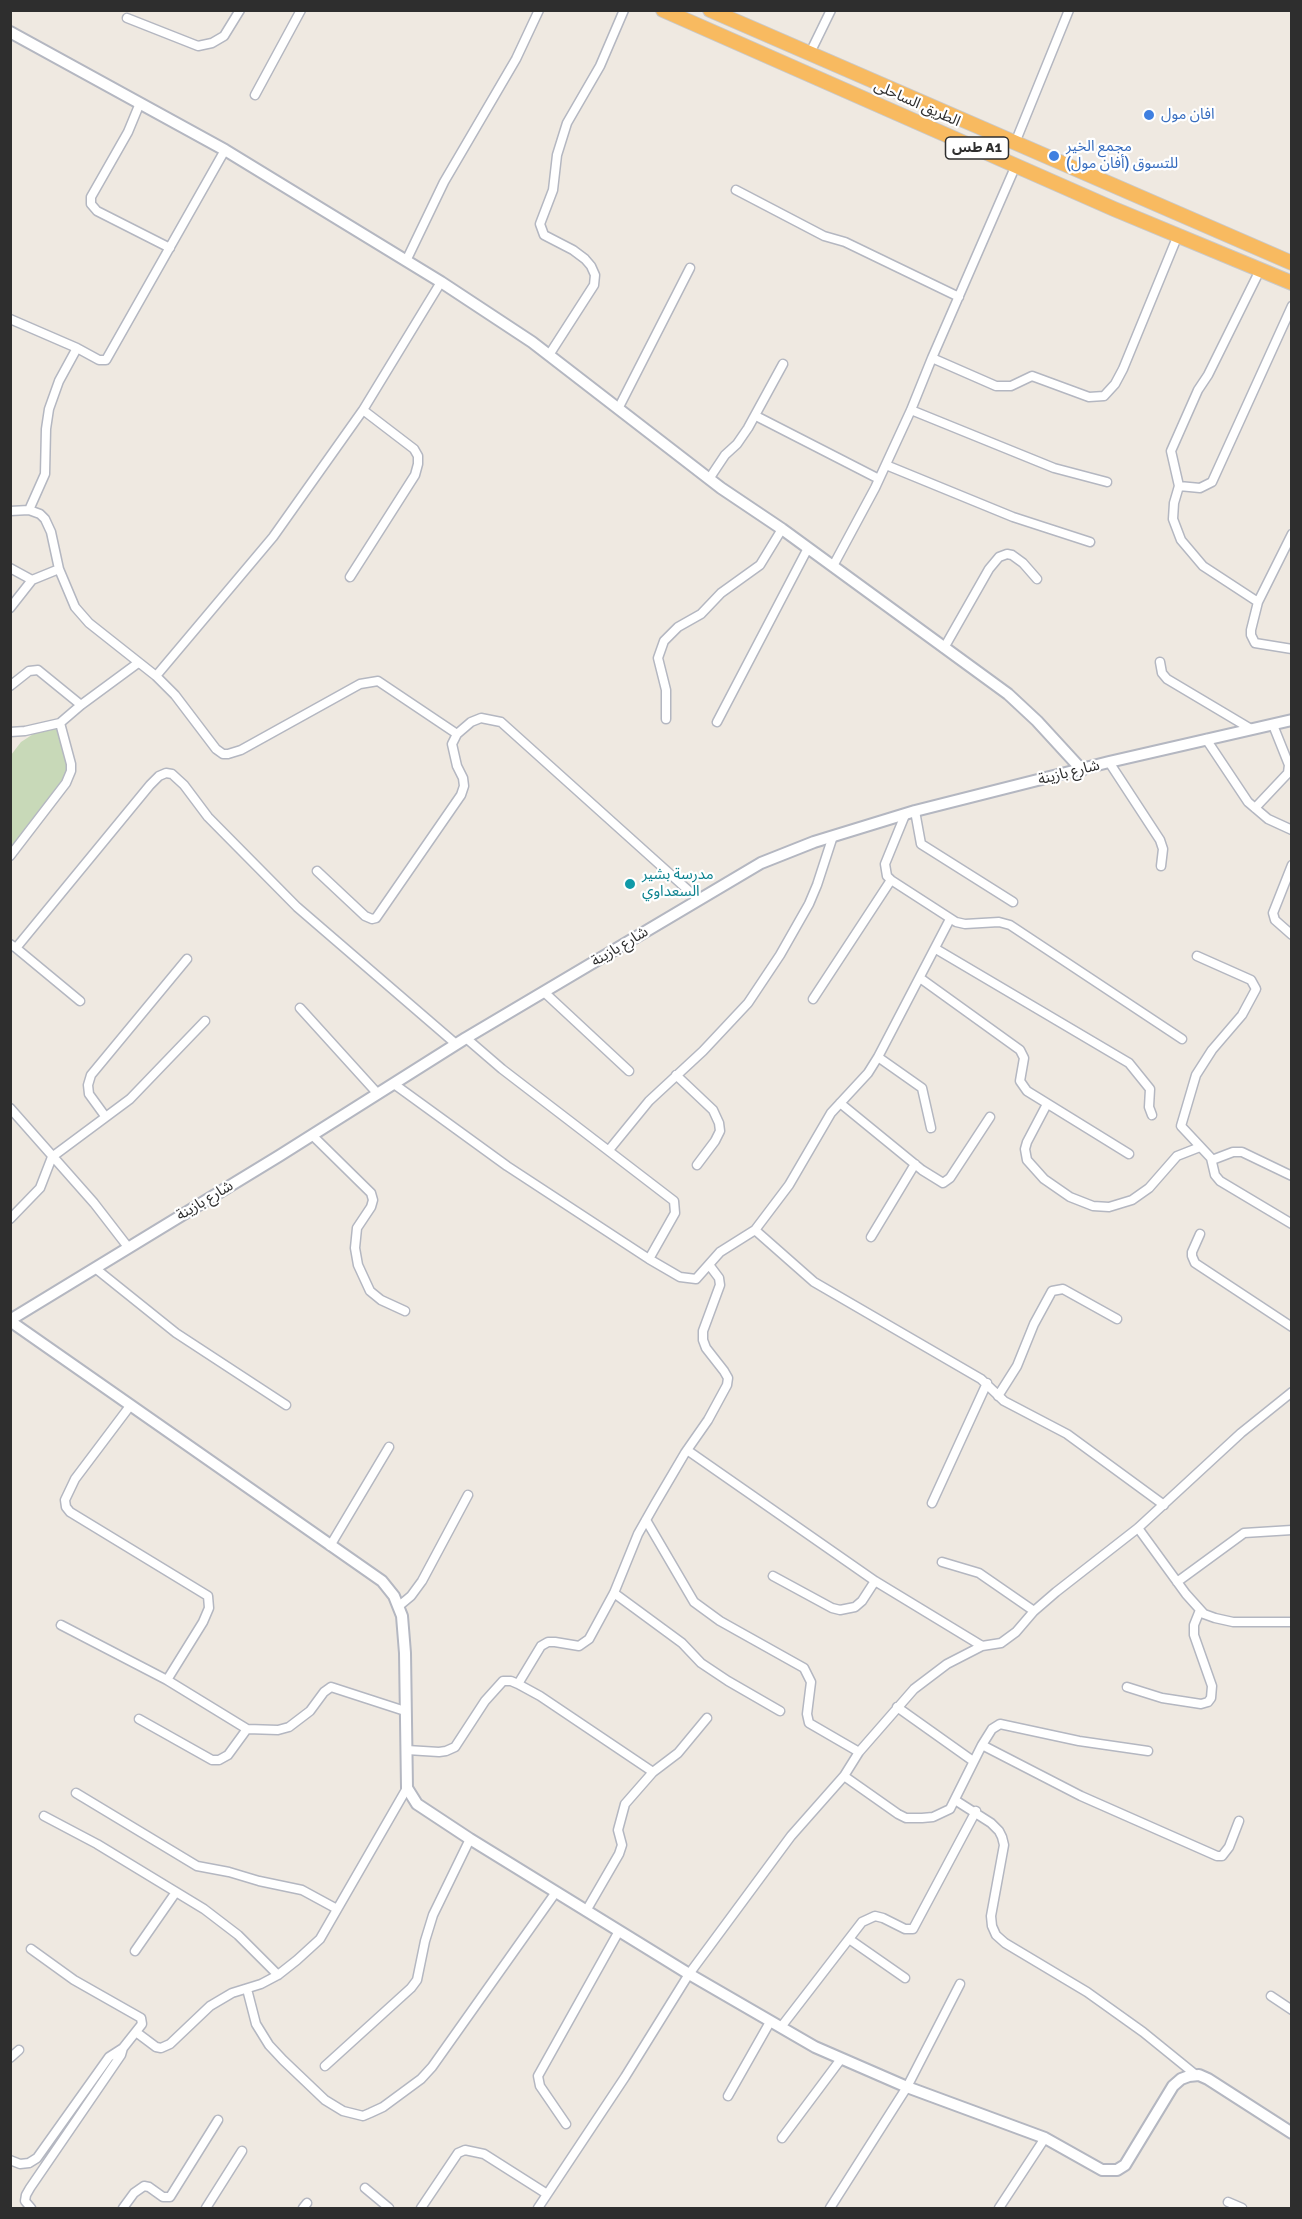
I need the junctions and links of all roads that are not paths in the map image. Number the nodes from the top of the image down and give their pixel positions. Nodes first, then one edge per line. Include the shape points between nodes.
1 (240, 10) edge
2 (301, 10) edge
3 (539, 10) edge
4 (624, 10) edge
5 (663, 10) edge
6 (710, 10) edge
7 (831, 10) edge
8 (1069, 10) edge
9 (740, 16) edge
10 (127, 18) dead end
11 (12, 36) edge
12 (810, 53) junction
13 (255, 95) dead end
14 (140, 103) junction
15 (1015, 143) junction
16 (225, 150) junction
17 (1016, 165) junction
18 (736, 190) dead end
19 (1179, 235) junction
20 (170, 248) junction
21 (406, 261) junction
22 (1292, 263) edge
23 (690, 268) dead end
24 (1260, 270) junction
25 (441, 282) junction
26 (1292, 283) edge
27 (959, 297) junction
28 (1292, 306) edge
29 (10, 319) edge
30 (77, 348) junction
31 (549, 355) junction
32 (932, 358) junction
33 (783, 364) dead end
34 (618, 409) junction
35 (363, 410) junction
36 (911, 410) junction
37 (756, 416) junction
38 (886, 465) junction
39 (709, 479) junction
40 (879, 479) junction
41 (1107, 482) dead end
42 (1179, 486) junction
43 (10, 510) edge
44 (29, 510) junction
45 (782, 529) junction
46 (1292, 534) edge
47 (1090, 542) dead end
48 (808, 548) junction
49 (833, 566) junction
50 (10, 568) edge
51 (59, 569) junction
52 (350, 577) dead end
53 (1037, 579) dead end
54 (32, 580) junction
55 (1258, 602) junction
56 (10, 608) edge
57 (944, 648) junction
58 (1292, 649) edge
59 (1160, 662) dead end
60 (138, 663) junction
61 (156, 676) junction
62 (10, 686) edge
63 (81, 705) junction
64 (666, 719) dead end
65 (1292, 720) edge
66 (60, 723) junction
67 (717, 723) dead end
68 (1273, 725) junction
69 (1251, 729) junction
70 (10, 732) edge
71 (457, 734) junction
72 (1206, 739) junction
73 (1109, 762) junction
74 (1082, 770) junction
75 (1254, 808) junction
76 (910, 813) junction
77 (1292, 830) edge
78 (833, 836) junction
79 (10, 856) edge
80 (1292, 865) edge
81 (1161, 866) dead end
82 (317, 871) dead end
83 (891, 880) junction
84 (699, 900) junction
85 (1013, 902) dead end
86 (950, 919) junction
87 (1292, 935) edge
88 (13, 946) edge
89 (936, 949) junction
90 (1197, 956) dead end
91 (187, 959) dead end
92 (920, 978) junction
93 (544, 992) junction
94 (813, 999) dead end
95 (80, 1001) dead end
96 (300, 1008) dead end
97 (205, 1021) dead end
98 (466, 1038) junction
99 (1182, 1039) dead end
100 (456, 1044) junction
101 (878, 1057) junction
102 (629, 1071) dead end
103 (676, 1075) junction
104 (394, 1084) junction
105 (378, 1095) junction
106 (840, 1103) junction
107 (1047, 1104) junction
108 (10, 1107) edge
109 (1152, 1115) dead end
110 (105, 1116) junction
111 (990, 1117) dead end
112 (931, 1128) dead end
113 (312, 1135) junction
114 (1200, 1147) junction
115 (609, 1150) junction
116 (1129, 1154) dead end
117 (52, 1157) junction
118 (1212, 1160) junction
119 (915, 1164) junction
120 (697, 1165) dead end
121 (1292, 1176) edge
122 (10, 1219) edge
123 (1292, 1224) edge
124 (755, 1230) junction
125 (1200, 1234) dead end
126 (871, 1236) dead end
127 (128, 1247) junction
128 (649, 1259) junction
129 (710, 1266) junction
130 (95, 1268) junction
131 (405, 1311) dead end
132 (1117, 1319) dead end
133 (10, 1320) edge
134 (1292, 1327) edge
135 (987, 1383) junction
136 (1292, 1392) edge
137 (998, 1396) junction
138 (286, 1405) dead end
139 (130, 1406) junction
140 (389, 1447) dead end
141 (687, 1450) junction
142 (468, 1494) dead end
143 (932, 1503) dead end
144 (1164, 1505) junction
145 (646, 1520) junction
146 (1138, 1528) junction
147 (1292, 1530) edge
148 (330, 1546) junction
149 (942, 1562) dead end
150 (773, 1576) dead end
151 (875, 1581) junction
152 (1177, 1582) junction
153 (614, 1593) junction
154 (399, 1606) junction
155 (1200, 1610) junction
156 (1034, 1611) junction
157 (1292, 1622) edge
158 (61, 1625) dead end
159 (982, 1646) junction
160 (167, 1680) junction
161 (518, 1684) junction
162 (1127, 1687) dead end
163 (897, 1707) junction
164 (405, 1711) junction
165 (780, 1711) dead end
166 (707, 1718) dead end
167 (139, 1719) dead end
168 (247, 1729) junction
169 (982, 1745) junction
170 (407, 1750) junction
171 (1148, 1751) dead end
172 (859, 1752) junction
173 (973, 1761) junction
174 (653, 1772) junction
175 (844, 1776) junction
176 (407, 1788) junction
177 (76, 1793) dead end
178 (955, 1800) junction
179 (975, 1811) junction
180 (44, 1816) dead end
181 (1239, 1821) dead end
182 (470, 1839) junction
183 (176, 1892) junction
184 (556, 1892) junction
185 (337, 1909) junction
186 (586, 1911) junction
187 (619, 1930) junction
188 (849, 1939) junction
189 (31, 1948) dead end
190 (135, 1951) dead end
191 (690, 1974) junction
192 (278, 1975) junction
193 (905, 1978) dead end
194 (960, 1984) dead end
195 (247, 1989) junction
196 (1271, 1996) dead end
197 (1292, 2010) edge
198 (770, 2022) junction
199 (781, 2027) junction
200 (136, 2032) junction
201 (123, 2048) junction
202 (19, 2050) dead end
203 (10, 2058) edge
204 (842, 2059) junction
205 (325, 2066) dead end
206 (1196, 2075) junction
207 (907, 2087) junction
208 (728, 2096) dead end
209 (218, 2120) dead end
210 (566, 2124) dead end
211 (1292, 2133) edge
212 (782, 2138) dead end
213 (1045, 2138) junction
214 (242, 2151) dead end
215 (10, 2160) edge
216 (365, 2188) dead end
217 (547, 2194) junction
218 (1228, 2202) dead end
219 (31, 2208) edge
220 (123, 2208) edge
221 (206, 2208) edge
222 (389, 2208) edge
223 (421, 2208) edge
224 (538, 2208) edge
225 (830, 2208) edge
226 (999, 2208) edge
227 (1242, 2208) edge

1 - 10 street via 224,36 198,46
2 - 13 street
3 - 21 street via 516,60 444,182
4 - 31 street via 600,66 567,123 557,155 553,190 540,224 544,235 585,259 595,275 594,285
5 - 17 highway, الطريق الساحلى / طس A1
6 - 9 highway, الطريق الساحلى / طس A1
7 - 12 street
8 - 15 street
9 - 12 highway, الطريق الساحلى / طس A1
11 - 14 street
12 - 15 highway, الطريق الساحلى / طس A1
14 - 16 street
14 - 20 street via 91,196 91,204 97,211
15 - 22 highway, الطريق الساحلى / طس A1
16 - 20 street
16 - 21 street
17 - 19 highway, الطريق الساحلى / طس A1
17 - 27 street
18 - 27 street via 824,236 845,242
19 - 24 highway, الطريق الساحلى / طس A1
19 - 32 street via 1123,369 1104,396 1089,397 1032,376 1011,386 996,386
20 - 30 street via 106,360
21 - 25 street
23 - 34 street
24 - 26 highway, الطريق الساحلى / طس A1
24 - 42 street via 1172,447
25 - 31 street
25 - 35 street
27 - 32 street
28 - 42 street via 1212,482 1200,488
29 - 30 street
30 - 44 street via 49,409 45,474
31 - 34 street
32 - 36 street
33 - 37 street
34 - 39 street
35 - 52 street via 414,449 418,464 415,475
35 - 61 street via 273,537
36 - 38 street
36 - 41 street via 1054,468
37 - 39 street
37 - 40 street
38 - 40 street
38 - 47 street via 1013,517
39 - 45 street
40 - 49 street
42 - 55 street via 1173,519 1187,549 1214,575
43 - 44 street
44 - 51 street via 40,514 48,524
45 - 48 street
45 - 64 street via 760,565 664,642 658,658 666,690
46 - 55 street
48 - 49 street
48 - 67 street
49 - 57 street
50 - 54 street
51 - 54 street
51 - 60 street via 75,607
53 - 57 street via 1012,555 999,557
54 - 56 street
55 - 58 street via 1251,630 1253,640 1262,646
57 - 74 street via 1027,710
59 - 69 street via 1167,679
60 - 61 street
60 - 63 street
61 - 71 street via 223,754 241,750 371,681 378,681
62 - 63 street via 29,671 38,670
63 - 66 street
65 - 68 street, شارع بازينة
66 - 70 street
66 - 79 street via 71,771
68 - 69 street, شارع بازينة
68 - 75 street via 1289,765 1288,773
69 - 72 street, شارع بازينة
71 - 82 street via 452,744 464,786 376,918 365,916
71 - 84 street via 481,718 501,722
72 - 73 street, شارع بازينة
72 - 75 street
73 - 74 street, شارع بازينة
73 - 81 street via 1160,840
74 - 76 street, شارع بازينة
75 - 77 street
76 - 78 street, شارع بازينة
76 - 83 street via 885,864
76 - 85 street via 921,844
78 - 84 street, شارع بازينة via 761,863
78 - 103 street via 817,885 780,955 748,1003
80 - 87 street via 1273,913 1275,920
83 - 86 street
83 - 94 street
84 - 93 street, شارع بازينة
86 - 89 street
86 - 99 street via 965,924 996,921 1010,925
88 - 95 street
88 - 100 street via 150,785 159,776 172,774 208,817 297,907
89 - 92 street
89 - 109 street via 1129,1063 1150,1089
90 - 114 street via 1251,980 1256,989 1247,1008 1194,1079 1181,1126
91 - 110 street via 91,1075 89,1094
92 - 101 street
92 - 107 street via 1020,1050 1024,1058 1022,1086
93 - 98 street, شارع بازينة
93 - 102 street
96 - 105 street
97 - 110 street via 130,1099
98 - 100 street, شارع بازينة
98 - 115 street
100 - 104 street, شارع بازينة
101 - 106 street
101 - 112 street via 922,1088
103 - 115 street
103 - 120 street via 713,1110 719,1123 715,1141
104 - 105 street, شارع بازينة
104 - 128 street via 507,1166
105 - 113 street, شارع بازينة
106 - 119 street
106 - 124 street via 789,1185
107 - 114 street via 1027,1142 1027,1160 1044,1179 1070,1197 1093,1206 1109,1207 1132,1200 1149,1188 1177,1156
107 - 116 street
108 - 117 street
110 - 117 street
111 - 119 street via 947,1182 940,1183
113 - 127 street, شارع بازينة
113 - 131 street via 371,1192 371,1207 357,1228 358,1265 370,1291
114 - 118 street
115 - 128 street via 674,1201 675,1212
117 - 122 street via 40,1188
117 - 127 street
118 - 121 street via 1242,1152
118 - 123 street via 1220,1181
119 - 126 street
124 - 129 street via 720,1252
124 - 135 street via 814,1282
125 - 134 street via 1192,1252 1195,1263
127 - 130 street, شارع بازينة
128 - 129 street via 689,1280 696,1279
129 - 141 street via 720,1285 703,1331 704,1340 728,1378 708,1420
130 - 133 street, شارع بازينة
130 - 138 street via 176,1333
132 - 137 street via 1064,1289 1052,1291 1017,1366
133 - 139 street
135 - 137 street
135 - 143 street
136 - 144 street via 1241,1433
137 - 144 street via 1067,1434
139 - 148 street
139 - 160 street via 75,1479 65,1500 70,1512 208,1596 209,1608 203,1622
140 - 148 street
141 - 145 street
141 - 151 street
142 - 154 street via 422,1581
144 - 146 street
145 - 153 street
145 - 172 street via 694,1602 720,1622 804,1668 811,1682 809,1723
146 - 152 street
146 - 156 street
147 - 152 street via 1244,1533
148 - 154 street via 382,1581
149 - 156 street via 979,1573
150 - 151 street via 840,1610 855,1607
151 - 159 street
152 - 155 street
153 - 161 street via 585,1644 548,1642 541,1646
153 - 165 street via 682,1643 701,1663
154 - 164 street
155 - 157 street via 1209,1617 1233,1622
155 - 162 street via 1194,1635 1212,1686 1211,1698 1201,1704
156 - 159 street via 1001,1643
158 - 160 street
159 - 163 street via 933,1673
160 - 168 street
161 - 170 street via 503,1681 455,1747 439,1752
161 - 174 street
163 - 172 street
163 - 173 street
164 - 168 street via 331,1687 289,1727
164 - 170 street
166 - 174 street via 678,1752
167 - 168 street via 212,1760 228,1755
169 - 171 street via 995,1725 1006,1723 1079,1741
169 - 173 street
169 - 181 street via 1081,1796 1217,1856 1229,1847
170 - 176 street
172 - 175 street
173 - 178 street
174 - 186 street via 625,1804 618,1830 622,1845 619,1854
175 - 178 street via 906,1818 933,1817 946,1812
175 - 191 street via 791,1836
176 - 182 street via 417,1804
176 - 185 street
177 - 185 street via 197,1866 302,1890
178 - 179 street
179 - 188 street via 913,1929 875,1917 862,1922
179 - 206 street via 999,1831 1004,1845 991,1916 996,1935 1087,1992
180 - 183 street
182 - 184 street
182 - 205 street via 433,1915 417,1980
183 - 190 street
183 - 192 street via 238,1935
184 - 186 street
184 - 195 street via 432,2067 421,2079 370,2113 343,2111 325,2100 283,2061 256,2024
185 - 192 street via 320,1940
186 - 187 street
187 - 191 street
187 - 210 street via 538,2076 540,2086
188 - 193 street
188 - 199 street
189 - 200 street via 74,1980 141,2018
191 - 198 street
191 - 217 street
192 - 195 street
194 - 207 street
195 - 200 street via 210,2006 165,2047 156,2047
196 - 197 street
198 - 199 street
198 - 208 street
199 - 204 street
200 - 201 street
201 - 215 street via 109,2057 37,2158 20,2164
201 - 219 street via 122,2055 26,2195
202 - 203 street
204 - 207 street
204 - 212 street
206 - 211 street
206 - 213 street via 1173,2086 1129,2160 1120,2168 1102,2170
207 - 213 street
207 - 225 street
209 - 220 street via 170,2197 144,2186
213 - 226 street
214 - 221 street
216 - 222 street
217 - 223 street via 484,2154 465,2150 458,2153
217 - 224 street
218 - 227 street

